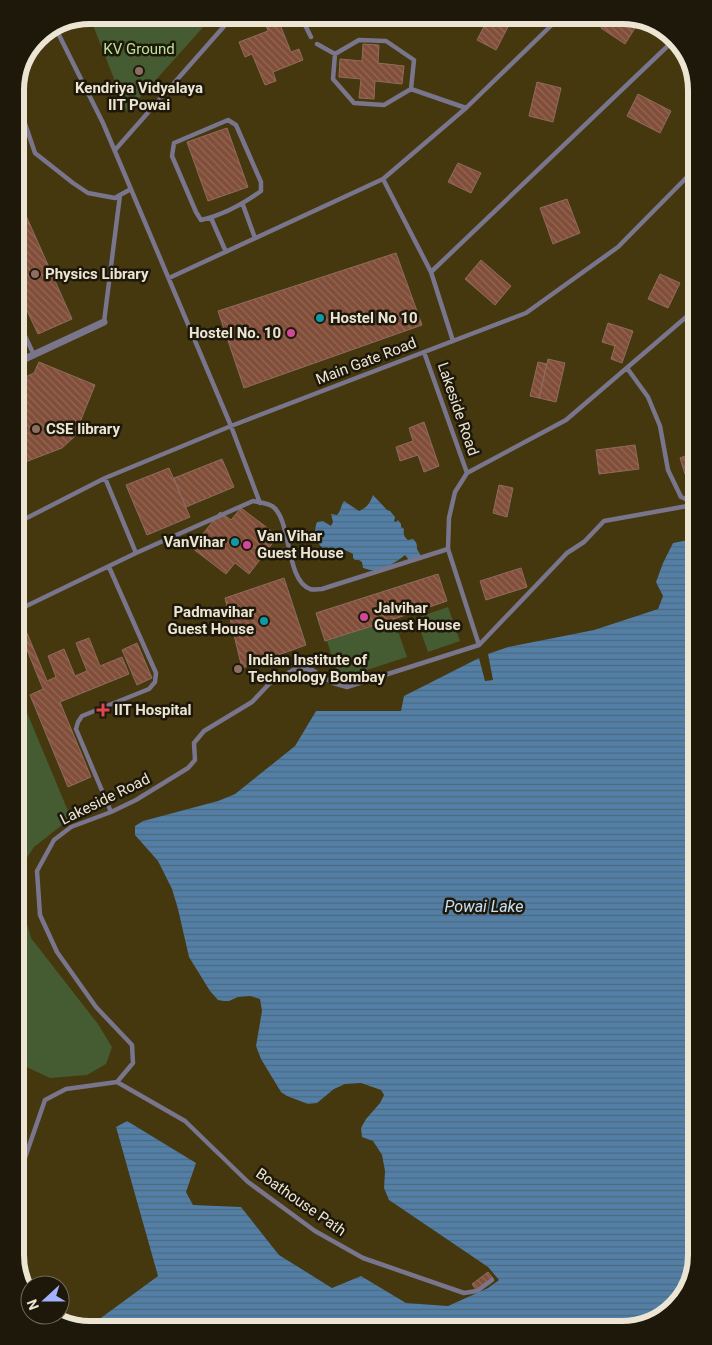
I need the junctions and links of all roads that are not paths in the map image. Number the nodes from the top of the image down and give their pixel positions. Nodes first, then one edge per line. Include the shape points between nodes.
1 (226, 24) edge
2 (304, 24) edge
3 (553, 24) edge
4 (58, 33) edge
5 (311, 37) dead end
6 (317, 44) dead end
7 (670, 44) edge
8 (335, 54) junction
9 (411, 89) junction
10 (466, 108) junction
11 (24, 120) edge
12 (115, 150) junction
13 (688, 176) edge
14 (383, 179) junction
15 (131, 189) junction
16 (120, 195) junction
17 (242, 205) junction
18 (211, 218) junction
19 (255, 238) junction
20 (226, 252) junction
21 (431, 272) junction
22 (169, 278) junction
23 (688, 315) edge
24 (104, 322) joint
25 (24, 334) edge
26 (453, 341) junction
27 (424, 352) junction
28 (34, 355) junction
29 (24, 359) edge
30 (627, 368) junction
31 (231, 426) junction
32 (467, 473) junction
33 (105, 478) junction
34 (688, 501) edge
35 (260, 503) junction
36 (688, 505) edge
37 (24, 519) edge
38 (448, 549) junction
39 (136, 554) junction
40 (109, 567) junction
41 (24, 607) edge
42 (479, 645) junction
43 (111, 812) junction
44 (116, 1082) junction
45 (24, 1160) edge
46 (492, 1280) dead end

1 - 12 lane
2 - 5 lane
3 - 10 lane
4 - 12 lane
6 - 8 lane
7 - 21 lane
8 - 9 lane via 359,40 386,41 414,60
8 - 9 lane via 332,79 354,103 384,105
9 - 10 lane
10 - 14 lane
11 - 16 lane via 35,152 73,183 88,193 115,198
12 - 15 lane
13 - 26 lane, Main Gate Road via 618,247 526,313
14 - 19 lane
14 - 21 lane
15 - 16 lane
15 - 22 lane
16 - 24 lane
17 - 18 lane
17 - 18 lane via 261,191 261,182 236,125 228,120 174,143 172,156 196,212 201,220
17 - 19 lane
18 - 20 lane
19 - 20 lane
20 - 22 lane
21 - 26 lane
22 - 31 lane
23 - 30 lane
24 - 28 street
25 - 28 lane
26 - 27 lane, Main Gate Road
27 - 31 lane, Main Gate Road
27 - 32 lane, Lakeside Road
28 - 29 street
30 - 32 lane via 566,420
30 - 34 lane via 648,397 660,426 668,470 681,497
31 - 33 lane, Main Gate Road
31 - 35 lane
32 - 38 lane, Lakeside Road via 455,492 449,518
33 - 37 lane, Main Gate Road
33 - 39 lane
35 - 38 lane via 272,506 282,518 296,575 311,590
35 - 39 lane via 253,501
36 - 42 lane, Lakeside Road via 604,520 584,542 567,553
38 - 42 lane, Lakeside Road
39 - 40 lane
40 - 41 lane
40 - 43 lane via 156,673 149,689 82,716 78,722 76,729
42 - 43 lane, Lakeside Road via 347,687 312,670 297,668 270,683 252,702 204,731 194,743 194,760 188,768
43 - 44 lane, Lakeside Road via 72,827 54,840 37,871 40,915 58,952 96,1007 132,1045 133,1063
44 - 45 lane via 66,1089 45,1100
44 - 46 lane, Boathouse Path via 184,1121 248,1182 315,1230 363,1258 464,1293 477,1291

